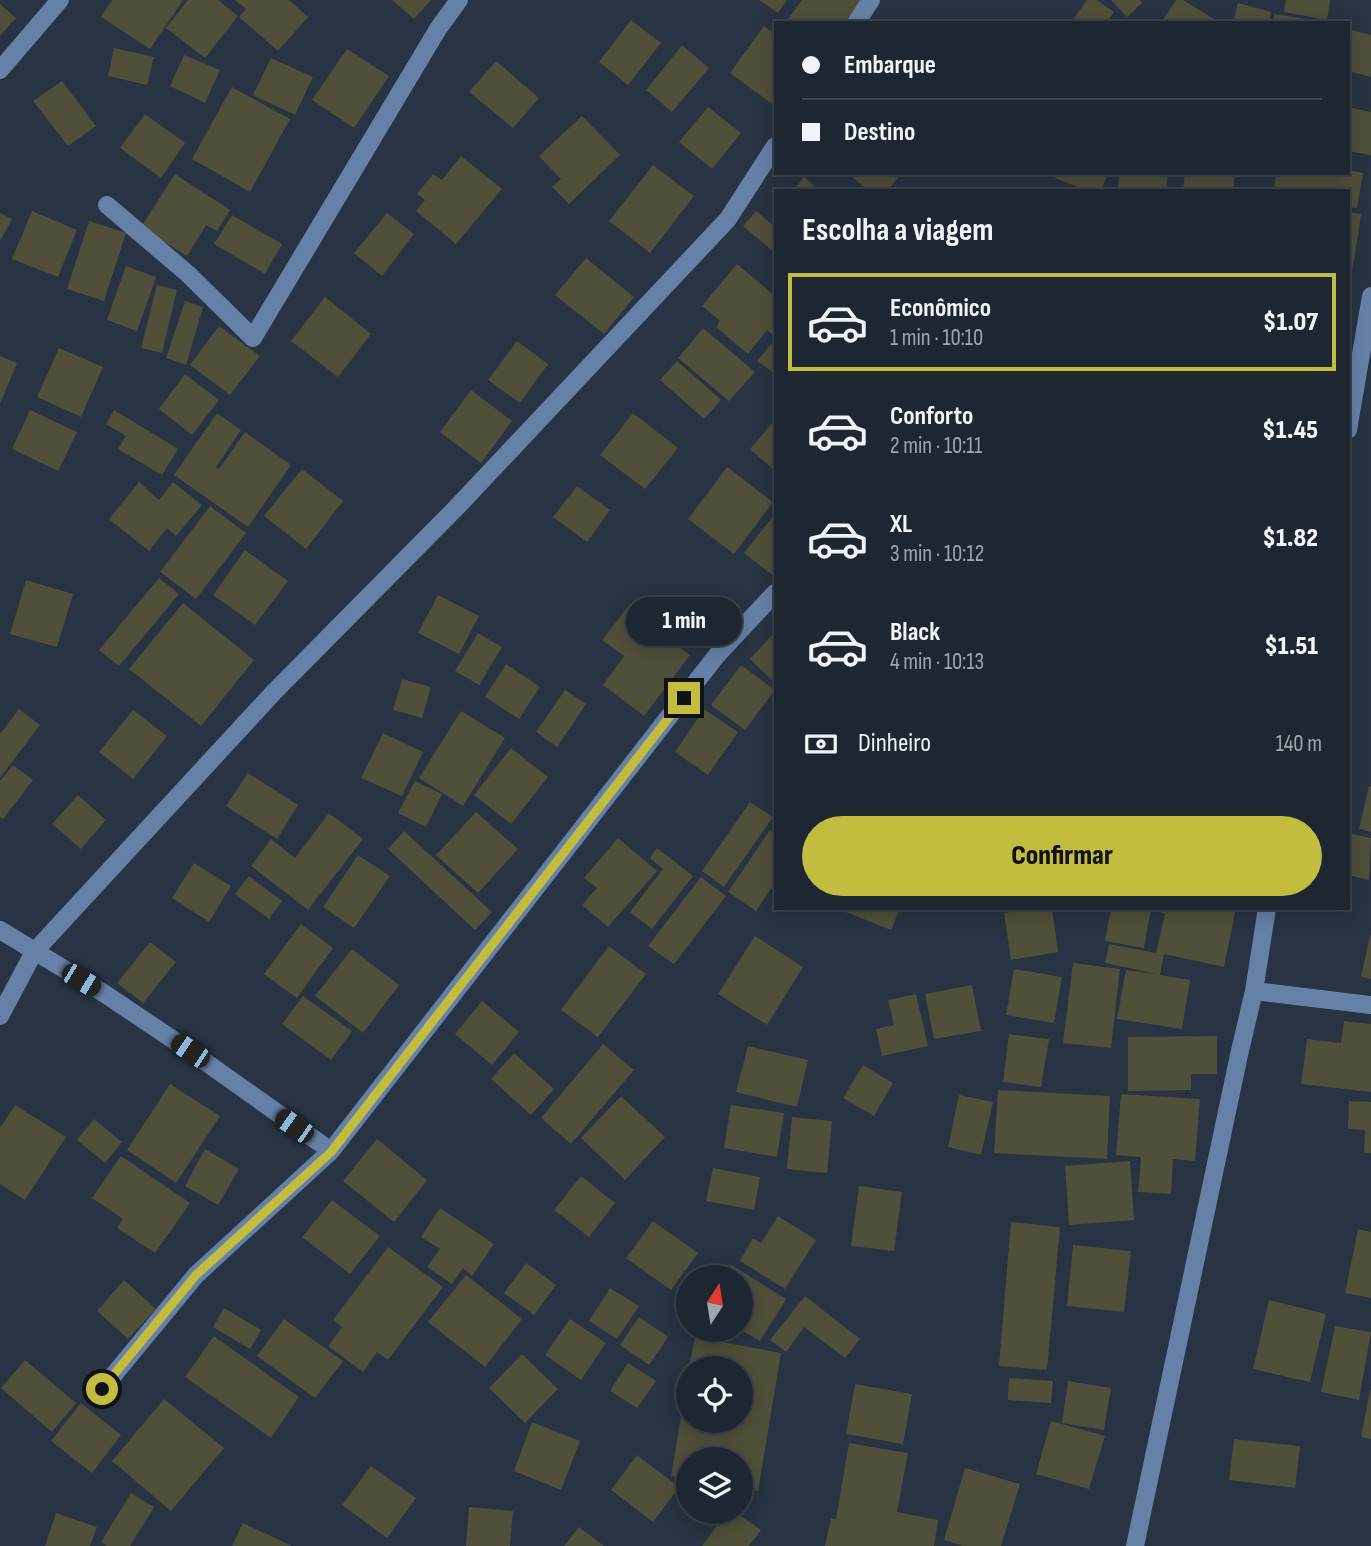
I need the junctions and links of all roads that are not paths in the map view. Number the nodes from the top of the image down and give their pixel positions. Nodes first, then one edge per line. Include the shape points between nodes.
1 (60, 0) edge
2 (459, 0) edge
3 (871, 0) edge
4 (857, 21) edge
5 (0, 71) edge
6 (774, 148) edge
7 (107, 205) dead end
8 (1371, 296) edge
9 (1350, 418) edge
10 (774, 594) edge
11 (1268, 910) edge
12 (0, 930) edge
13 (34, 951) junction
14 (1254, 991) junction
15 (1371, 1005) edge
16 (0, 1016) edge
17 (331, 1152) junction
18 (102, 1389) dead end
19 (1135, 1546) edge

1 - 5 street
2 - 7 street via 253,338 188,274
3 - 4 street
6 - 13 street via 728,219 458,506 274,692
8 - 9 street
10 - 17 street via 717,655
11 - 14 street
12 - 13 street
13 - 16 street
13 - 17 street via 190,1051
14 - 15 street
14 - 19 street
17 - 18 street via 196,1275

